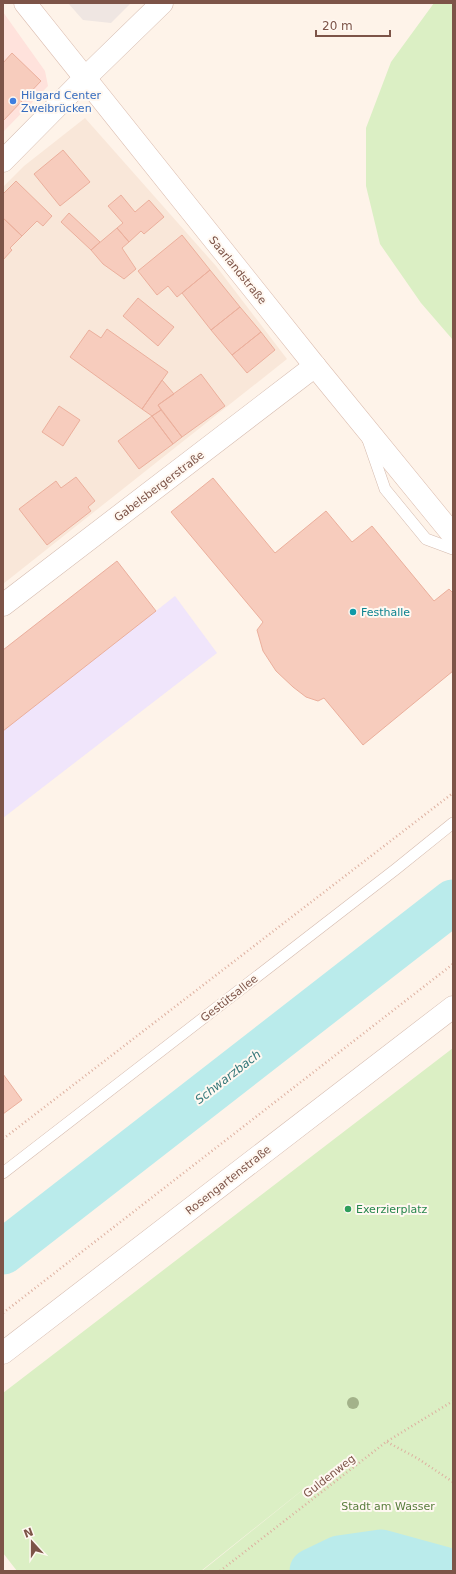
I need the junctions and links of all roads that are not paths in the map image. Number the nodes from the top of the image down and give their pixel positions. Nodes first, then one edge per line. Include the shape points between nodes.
1 (25, 3) edge
2 (162, 3) edge
3 (85, 78) junction
4 (3, 161) edge
5 (315, 366) junction
6 (362, 422) junction
7 (453, 535) edge
8 (453, 549) edge
9 (3, 605) edge
10 (453, 823) edge
11 (453, 1007) edge
12 (3, 1172) edge
13 (3, 1353) edge

1 - 3 street, Saarlandstraße
2 - 3 street
3 - 4 street
3 - 5 street, Saarlandstraße
5 - 6 street, Saarlandstraße
5 - 9 street, Gabelsbergerstraße
6 - 7 street, Saarlandstraße
6 - 8 lane via 385,489 426,539
10 - 12 lane, Gestütsallee
11 - 13 street, Rosengartenstraße

